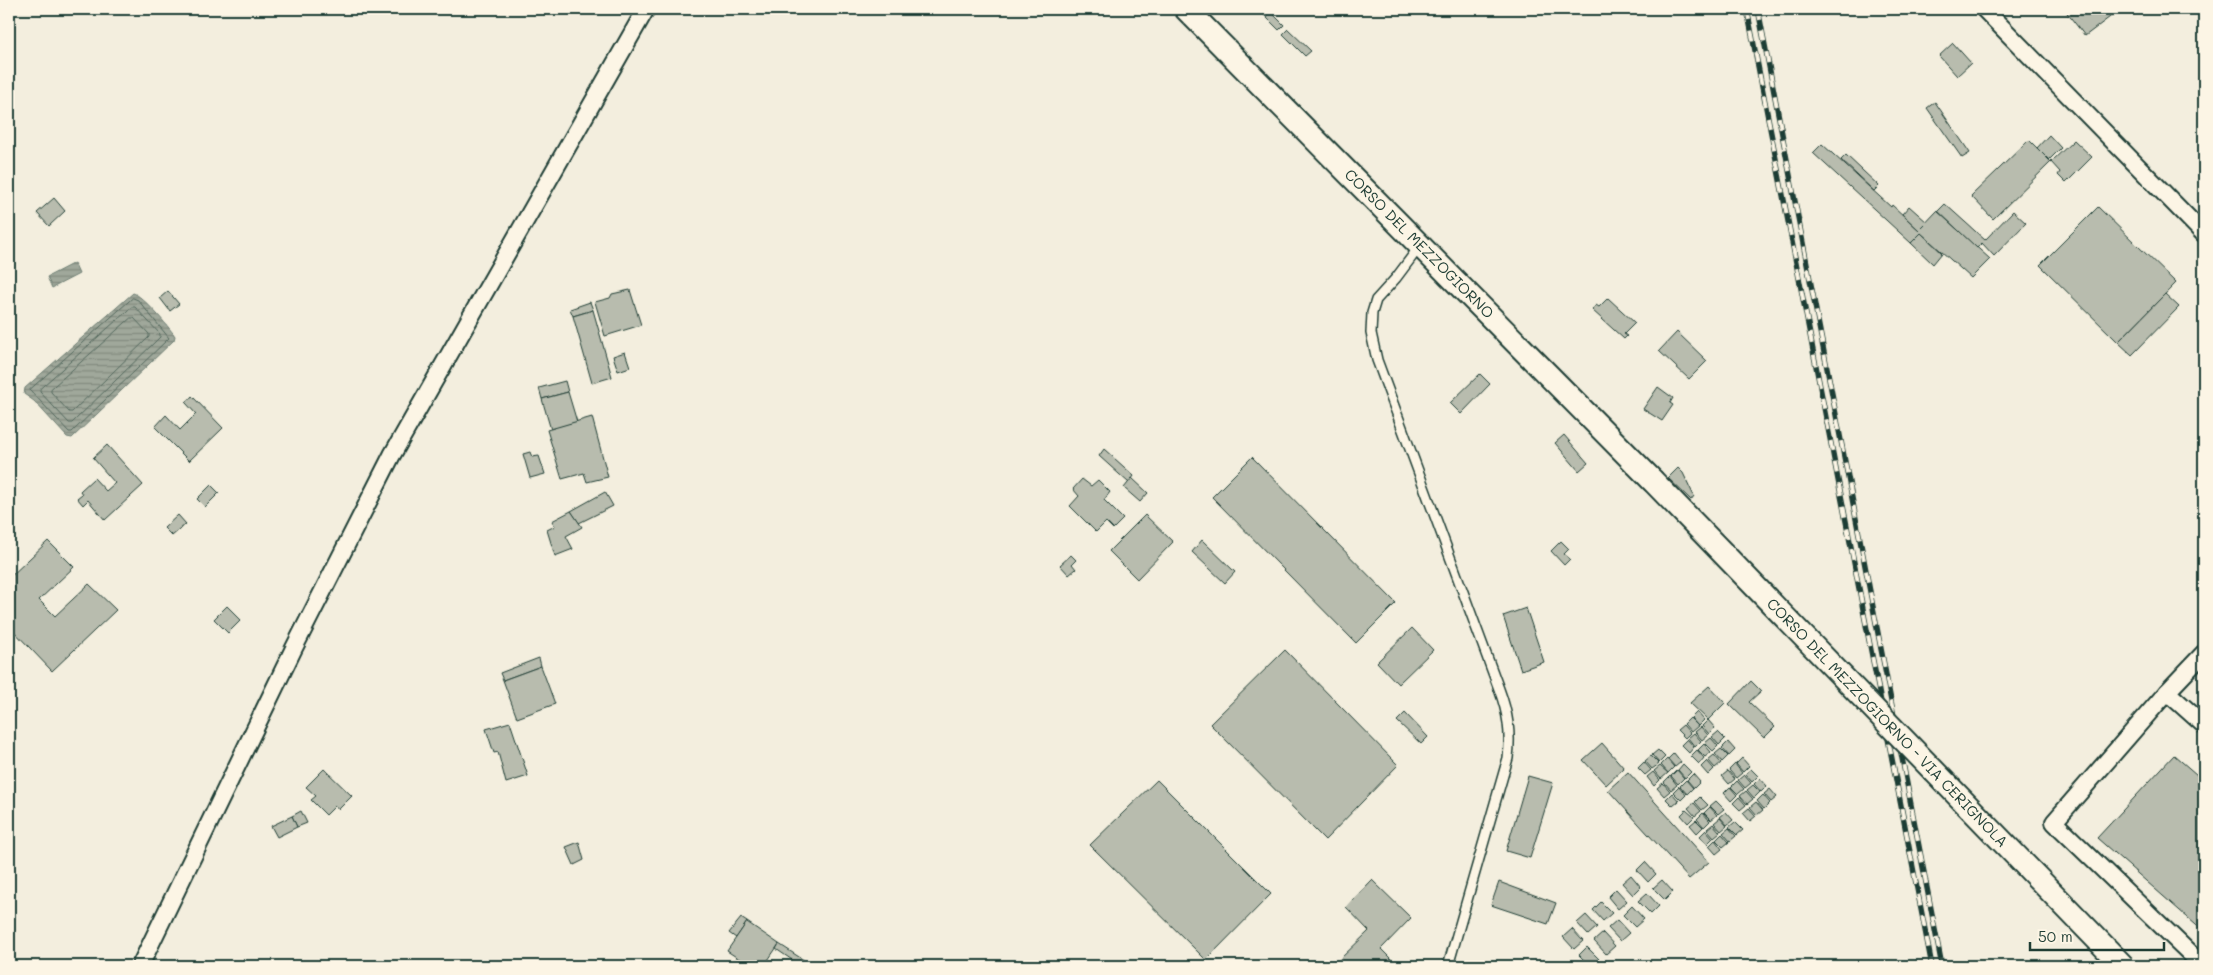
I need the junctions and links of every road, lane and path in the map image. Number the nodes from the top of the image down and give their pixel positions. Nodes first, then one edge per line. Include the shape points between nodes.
1 (646, 9) edge
2 (1186, 9) edge
3 (1984, 9) edge
4 (2204, 234) edge
5 (1421, 246) junction
6 (1652, 480) joint
7 (2204, 653) edge
8 (2167, 692) junction
9 (2204, 725) edge
10 (140, 966) edge
11 (1448, 966) edge
12 (2123, 966) edge
13 (2203, 966) edge

1 - 10 street via 392,455
2 - 5 main road, CORSO DEL MEZZOGIORNO
3 - 4 street
5 - 6 main road, CORSO DEL MEZZOGIORNO
5 - 11 lane via 1376,300 1371,333 1377,360 1499,689 1511,738
6 - 12 main road, CORSO DEL MEZZOGIORNO - VIA CERIGNOLA, bridge
7 - 8 street
8 - 9 street
8 - 13 street via 2054,822

